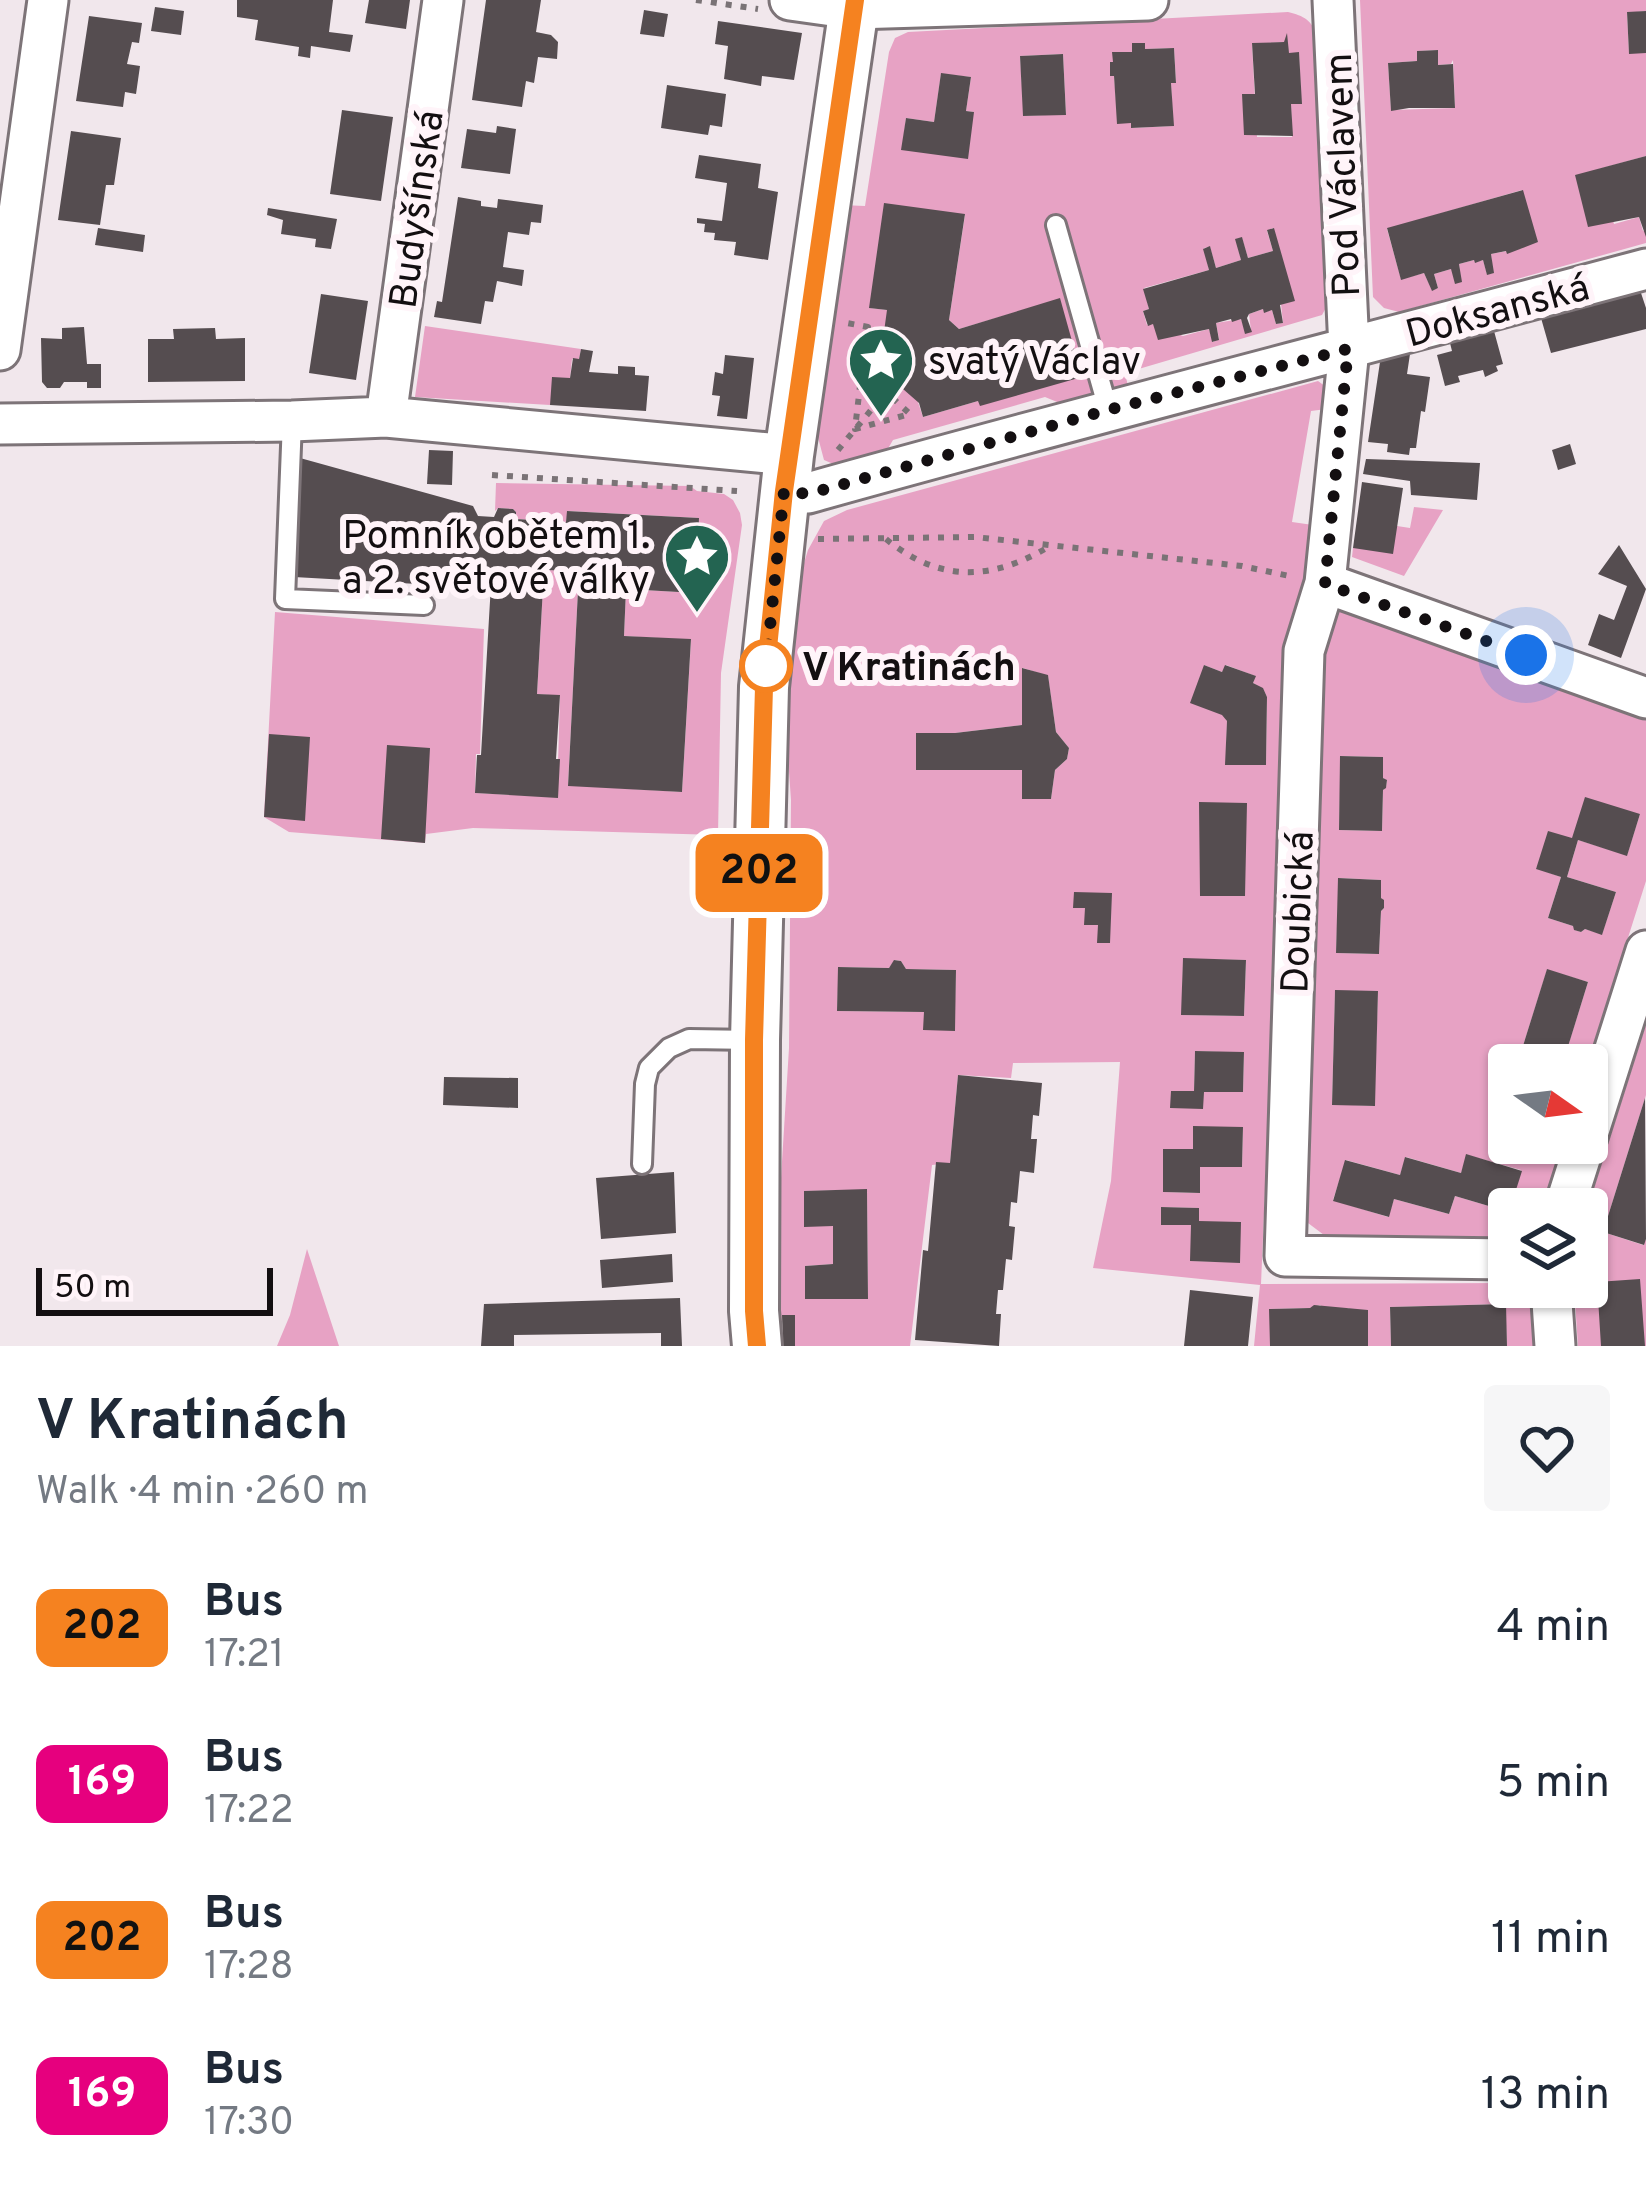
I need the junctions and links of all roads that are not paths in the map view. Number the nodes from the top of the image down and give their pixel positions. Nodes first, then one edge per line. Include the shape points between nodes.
1 (48, 0) edge
2 (443, 0) edge
3 (790, 0) edge
4 (1148, 0) edge
5 (1333, 0) edge
6 (854, 5) edge
7 (1056, 225) dead end
8 (1646, 269) edge
9 (1348, 349) junction
10 (0, 350) edge
11 (1108, 410) junction
12 (386, 417) junction
13 (292, 421) junction
14 (0, 424) edge
15 (789, 486) junction
16 (1325, 584) junction
17 (424, 605) dead end
18 (1646, 698) edge
19 (1646, 951) edge
20 (754, 1040) junction
21 (1608, 1071) edge
22 (642, 1164) dead end
23 (1488, 1258) edge
24 (1552, 1308) edge
25 (757, 1346) edge
26 (1555, 1346) edge

1 - 10 street
2 - 12 street, Budyšínská
3 - 6 street
4 - 6 street
5 - 9 street, Pod Václavem
6 - 15 street
7 - 11 lane
8 - 9 street, Doksanská
9 - 11 street, Doksanská
9 - 16 street, Doubická
11 - 15 street, Doksanská via 808,494
12 - 13 street
12 - 15 street
13 - 14 street
13 - 17 lane via 285,599
15 - 20 street via 764,687
16 - 18 street
16 - 23 street, Doubická via 1304,651 1285,1256
19 - 21 street
20 - 22 lane via 689,1040 649,1068
20 - 25 street
24 - 26 street

